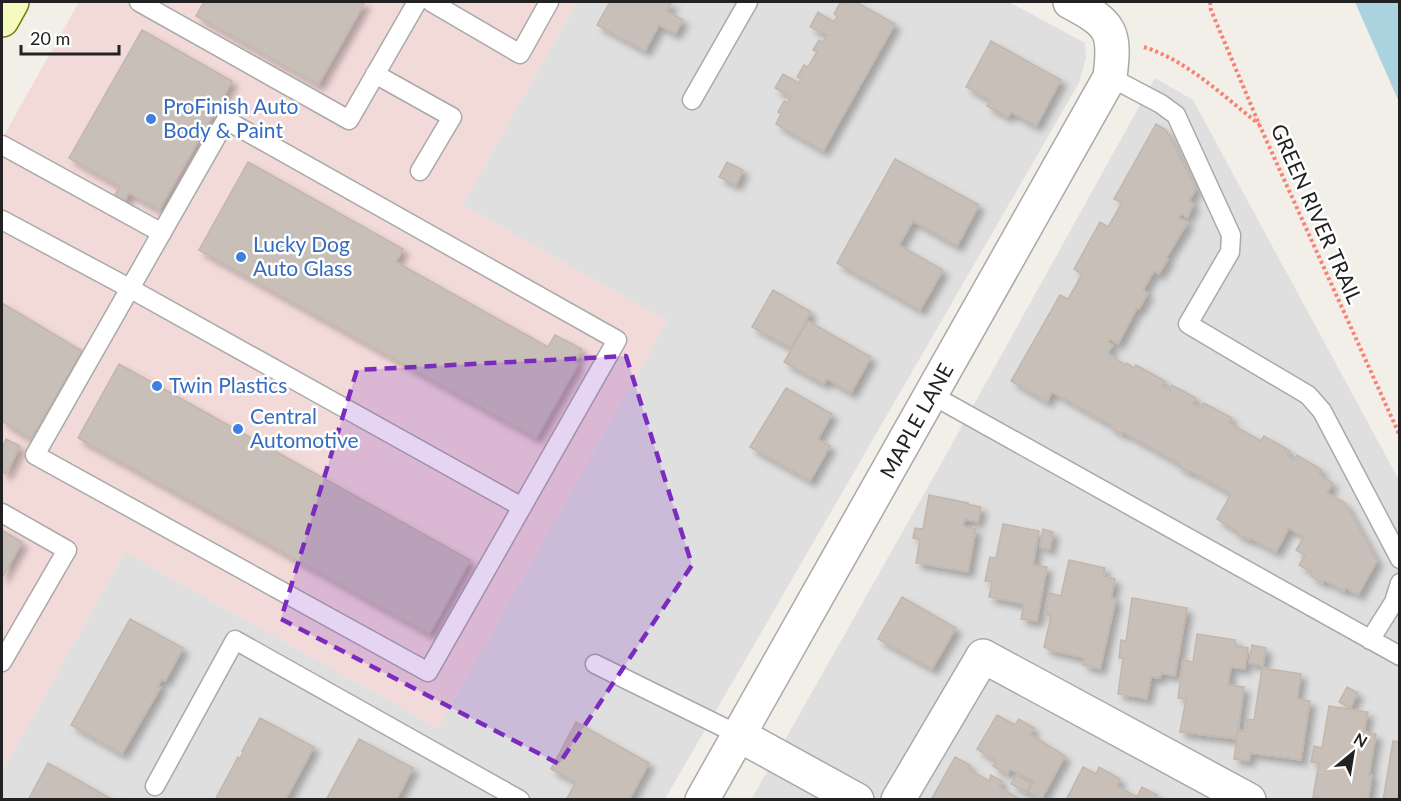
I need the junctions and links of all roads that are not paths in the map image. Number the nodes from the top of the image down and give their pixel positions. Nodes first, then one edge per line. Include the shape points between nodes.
1 (12, 2) edge
2 (417, 2) edge
3 (431, 2) edge
4 (549, 2) edge
5 (748, 2) edge
6 (1070, 2) edge
7 (148, 4) edge
8 (2, 20) edge
9 (375, 74) junction
10 (1110, 77) junction
11 (692, 100) dead end
12 (2, 145) edge
13 (420, 171) dead end
14 (2, 220) edge
15 (162, 233) junction
16 (131, 289) junction
17 (932, 395) junction
18 (522, 507) junction
19 (2, 513) edge
20 (1400, 559) edge
21 (1400, 584) edge
22 (1370, 640) junction
23 (1400, 656) edge
24 (2, 662) edge
25 (595, 664) dead end
26 (739, 735) junction
27 (155, 786) dead end
28 (520, 800) edge
29 (702, 800) edge
30 (857, 800) edge
31 (898, 800) edge
32 (1249, 800) edge

1 - 8 main road
2 - 9 lane
3 - 4 lane via 520,54
5 - 11 lane
6 - 10 street, MAPLE LANE via 1106,25 1112,37
7 - 9 lane via 349,120
9 - 13 lane via 452,117
10 - 17 street, MAPLE LANE
10 - 20 lane via 1176,115 1231,234 1230,252 1188,324 1308,395 1322,411
12 - 15 lane
14 - 16 lane
15 - 16 lane
15 - 18 lane via 226,120 617,340
16 - 18 lane
16 - 18 lane via 35,454 45,460 428,672
17 - 22 lane
17 - 26 street, MAPLE LANE
19 - 24 lane via 67,550
21 - 22 lane via 1394,602
22 - 23 lane
25 - 26 lane
26 - 29 street, MAPLE LANE
26 - 30 street
27 - 28 lane via 235,640
31 - 32 street via 983,656

